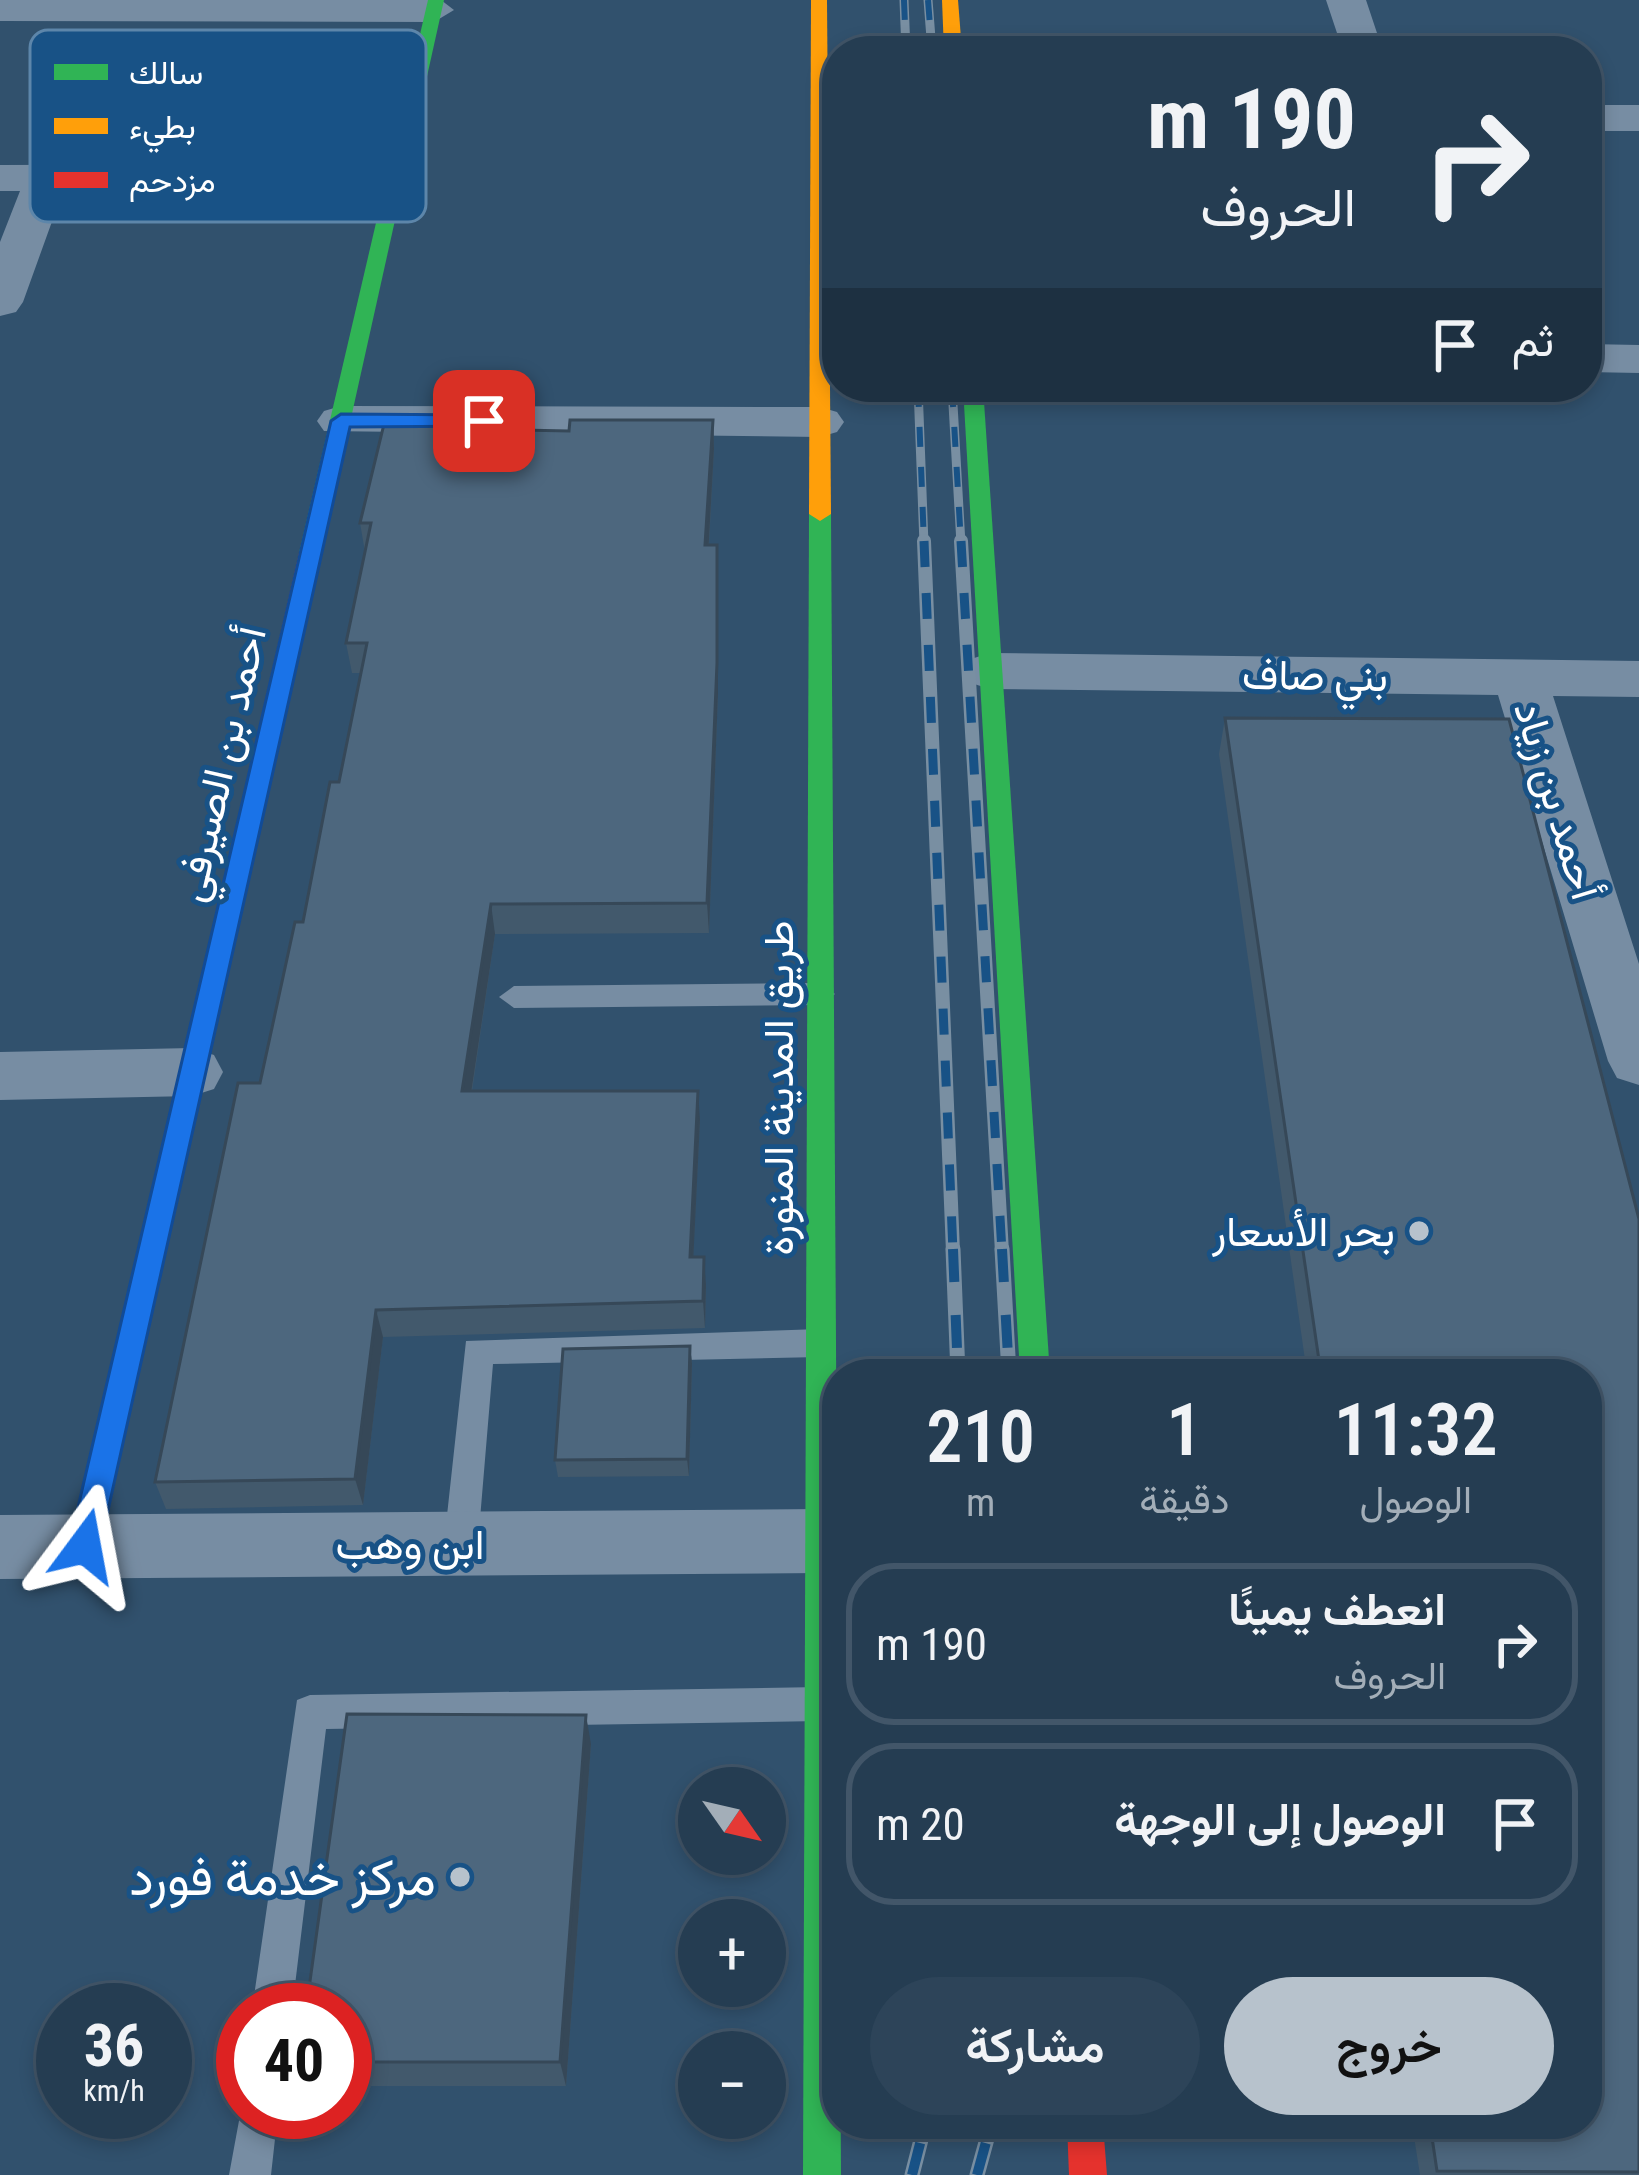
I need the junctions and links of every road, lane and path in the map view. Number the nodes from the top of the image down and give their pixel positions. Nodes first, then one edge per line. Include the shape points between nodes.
1 (819, 0) edge
2 (950, 0) edge
3 (1346, 0) edge
4 (435, 5) edge
5 (0, 8) edge
6 (952, 36) edge
7 (1358, 36) edge
8 (426, 45) edge
9 (1602, 118) edge
10 (1639, 118) edge
11 (30, 221) edge
12 (386, 222) edge
13 (0, 302) edge
14 (1602, 358) edge
15 (1639, 358) edge
16 (974, 402) edge
17 (341, 421) junction
18 (820, 422) junction
19 (990, 671) junction
20 (1520, 677) junction
21 (1639, 679) edge
22 (820, 994) junction
23 (514, 997) dead end
24 (1635, 1038) edge
25 (192, 1072) junction
26 (0, 1076) edge
27 (820, 1342) junction
28 (1034, 1359) edge
29 (821, 1541) junction
30 (461, 1543) junction
31 (85, 1546) junction
32 (0, 1547) edge
33 (821, 1704) junction
34 (275, 1983) edge
35 (255, 2139) edge
36 (1086, 2139) edge
37 (250, 2175) edge
38 (822, 2175) edge
39 (1088, 2175) edge

1 - 18 main road, طريق المدينة المنورة
2 - 6 main road
3 - 7 street
4 - 5 street
4 - 8 main road, أحمد بن الصيرفي
9 - 10 street
11 - 13 street
12 - 17 main road, أحمد بن الصيرفي
14 - 15 street
16 - 19 main road
17 - 18 street
17 - 25 main road, أحمد بن الصيرفي
18 - 22 main road, طريق المدينة المنورة
19 - 20 street, بني صاف
19 - 28 main road
20 - 21 street, بني صاف
20 - 24 street, أحمد بن زياد
22 - 23 lane
22 - 27 main road, طريق المدينة المنورة
25 - 26 street
25 - 31 main road, أحمد بن الصيرفي
27 - 29 main road, طريق المدينة المنورة
27 - 30 lane via 478,1351
29 - 30 street, ابن وهب
29 - 33 main road, طريق المدينة المنورة
30 - 31 street, ابن وهب
31 - 32 street, ابن وهب
33 - 34 lane via 310,1712
33 - 38 main road, طريق المدينة المنورة
35 - 37 lane
36 - 39 main road

